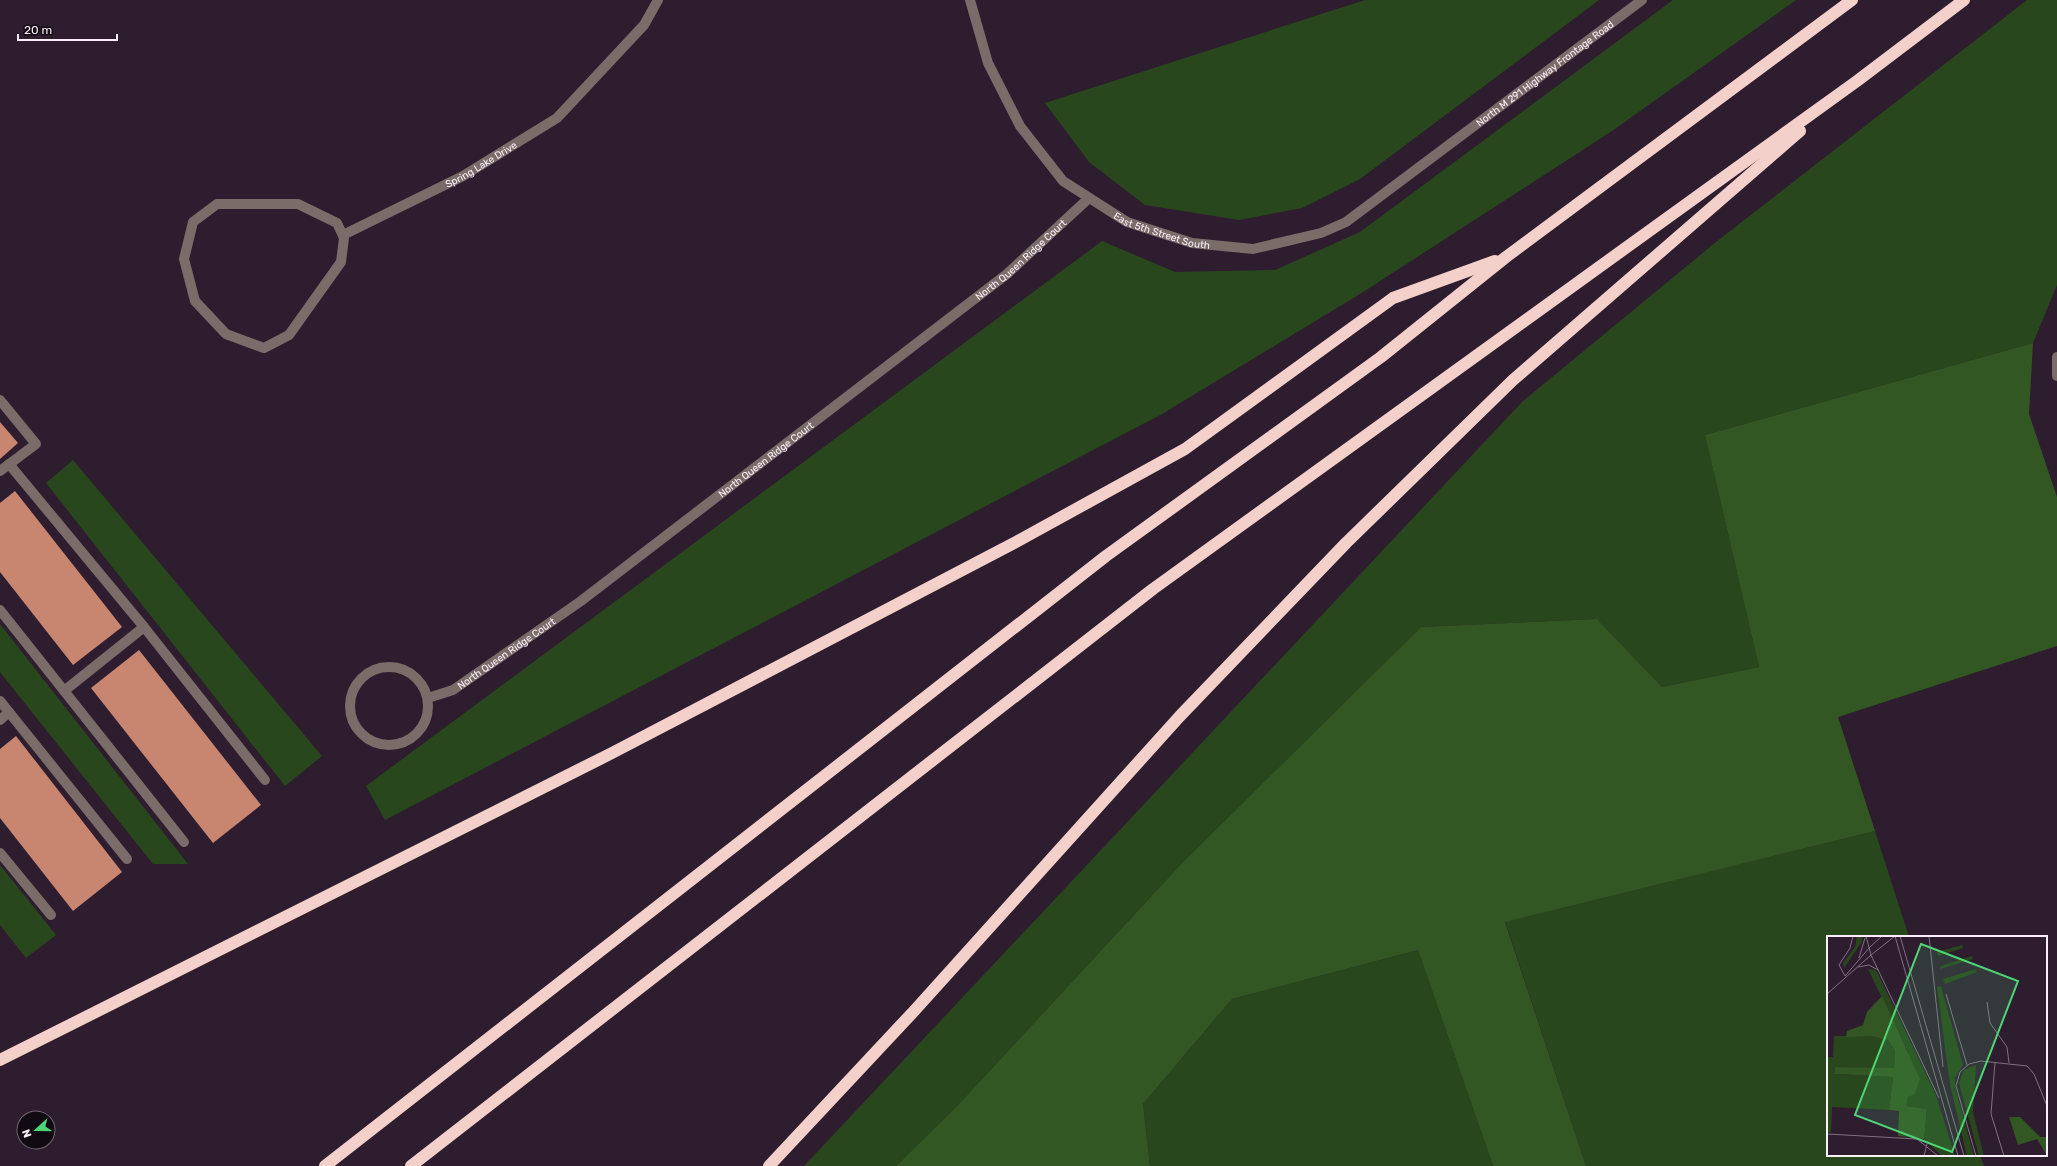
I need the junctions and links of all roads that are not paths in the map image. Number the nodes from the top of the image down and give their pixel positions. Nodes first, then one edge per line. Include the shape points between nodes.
1 (658, 0) edge
2 (970, 0) edge
3 (1642, 0) edge
4 (1852, 0) edge
5 (1964, 0) edge
6 (1857, 81) junction
7 (1447, 146) joint
8 (1089, 198) junction
9 (343, 235) junction
10 (1506, 257) junction
11 (2057, 357) edge
12 (2057, 376) edge
13 (0, 400) edge
14 (9, 464) junction
15 (0, 471) edge
16 (0, 610) edge
17 (144, 626) junction
18 (64, 691) junction
19 (428, 698) junction
20 (0, 701) edge
21 (9, 712) junction
22 (0, 720) edge
23 (265, 780) dead end
24 (184, 842) dead end
25 (0, 853) edge
26 (127, 859) dead end
27 (51, 915) dead end
28 (0, 1060) edge
29 (325, 1166) edge
30 (411, 1166) edge
31 (768, 1166) edge

1 - 9 street, Spring Lake Drive via 644,25 557,118 463,176
2 - 8 street, East 5th Street South via 988,63 1020,126 1063,182
3 - 7 street, North M 291 Highway Frontage Road
4 - 10 highway
5 - 6 highway
6 - 30 highway via 1153,589
6 - 31 highway via 1513,380 1346,543 1180,716 915,1010
7 - 8 street, East 5th Street South via 1346,222 1321,234 1253,249 1192,243 1127,222
8 - 19 street, North Queen Ridge Court via 1007,274 581,601 454,690
9 - 9 street via 337,223 298,204 217,204 193,222 184,259 195,300 226,334 264,348 289,335 341,262
10 - 28 highway via 1393,298 1185,449 1016,542 612,753
10 - 29 highway via 1381,357 1106,556
11 - 12 street
13 - 14 street via 36,444
14 - 15 street
14 - 17 street
16 - 18 street
17 - 18 street
17 - 23 street
18 - 24 street
19 - 19 street via 421,683 409,671 393,666 377,668 362,676 352,689 349,705 352,722 362,735 376,744 392,745 408,740 420,730 428,714
20 - 21 street
21 - 22 street
21 - 26 street
25 - 27 street

